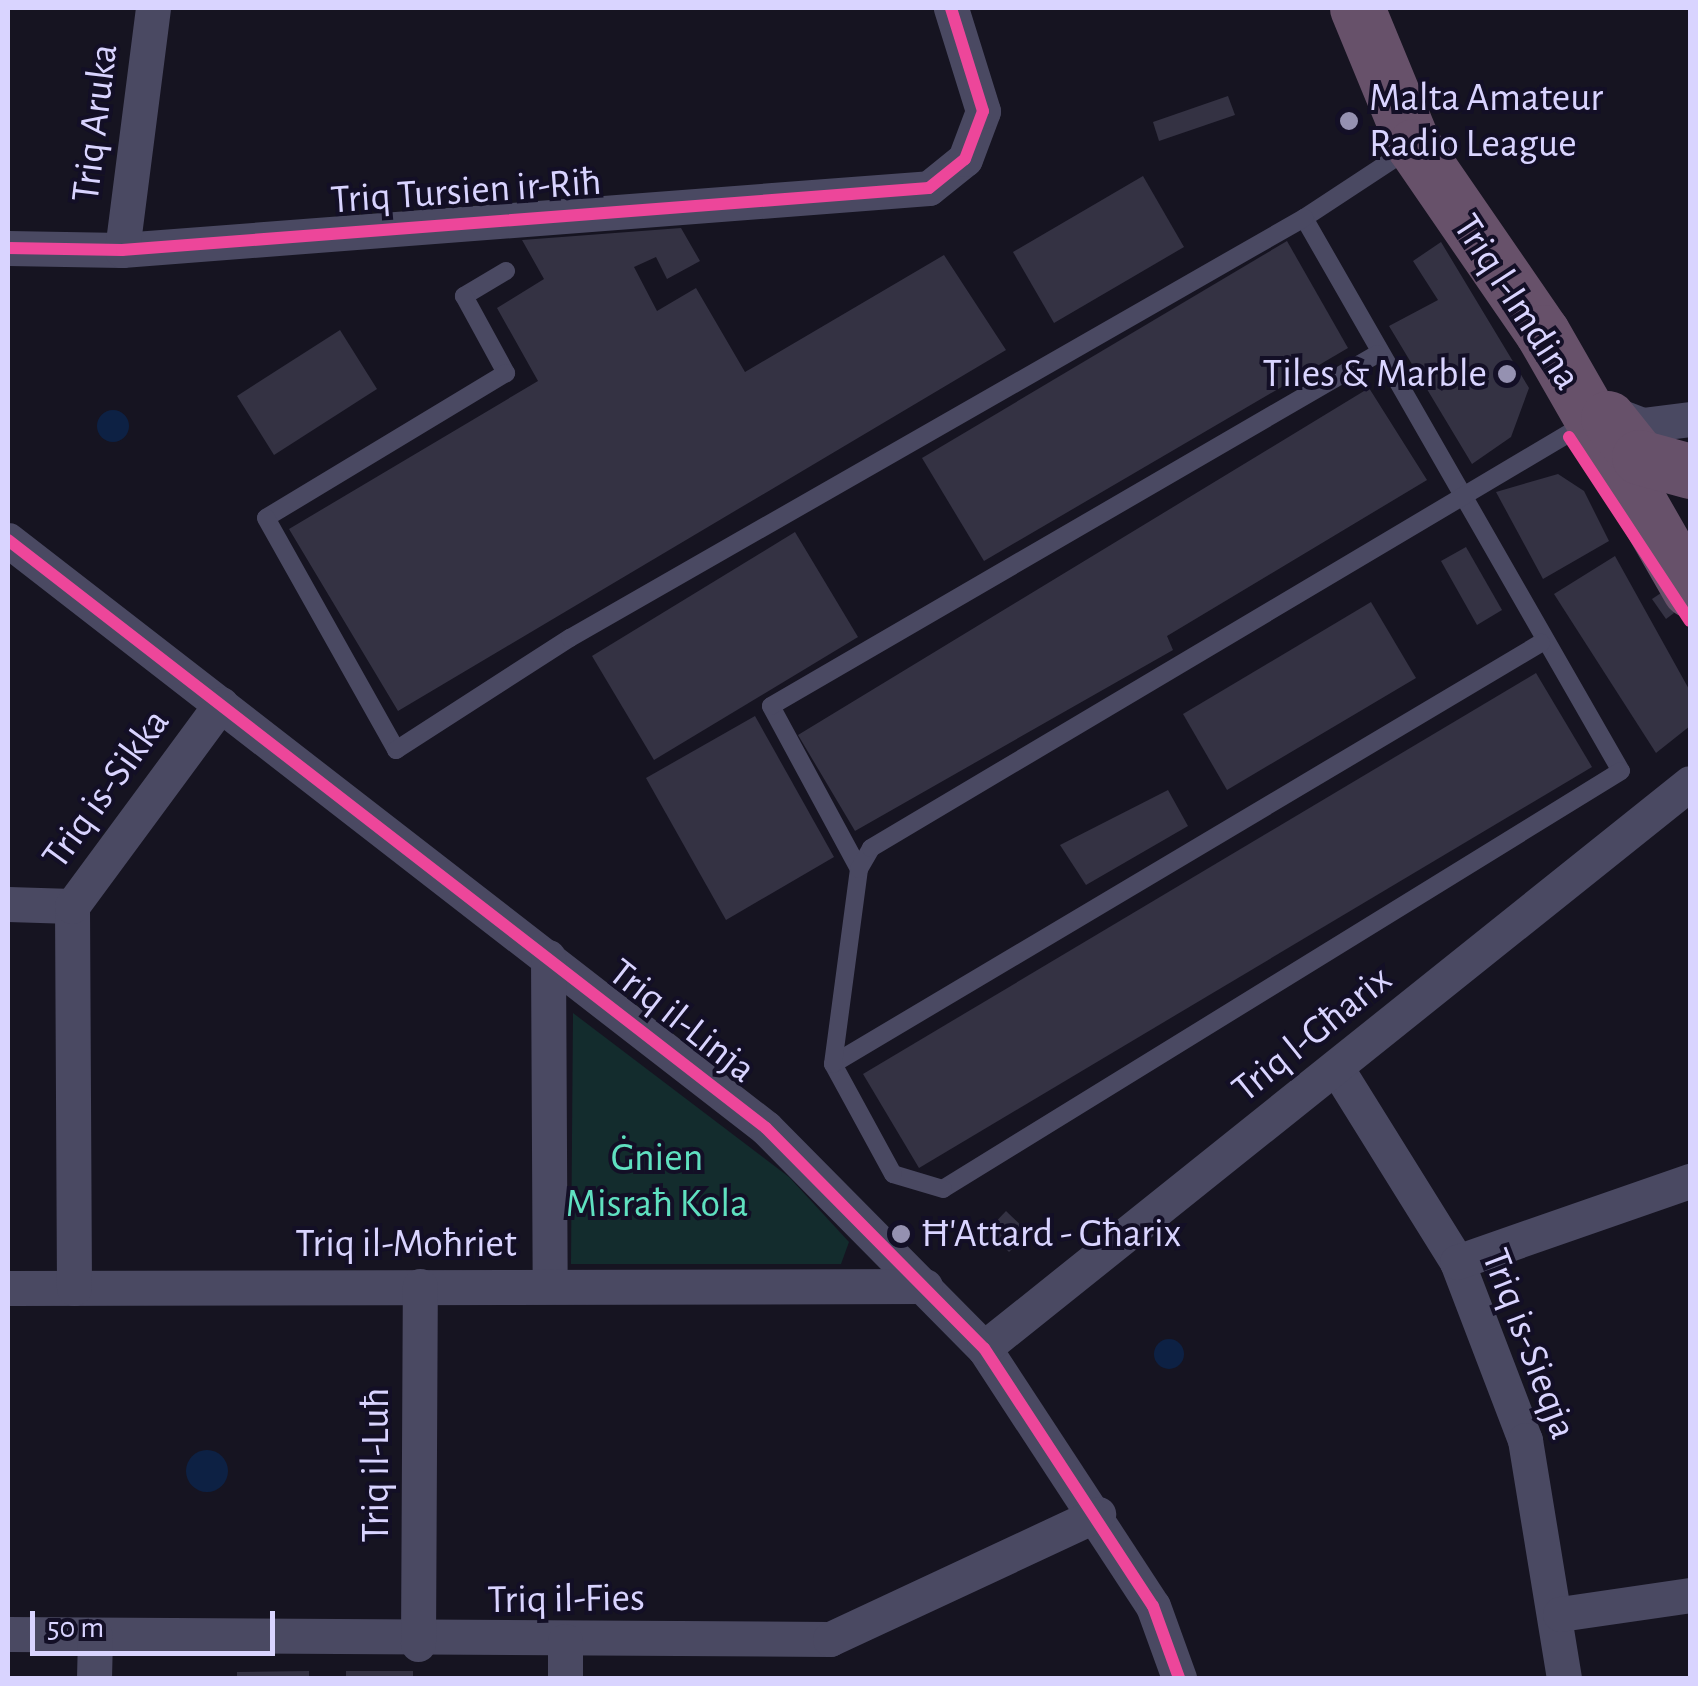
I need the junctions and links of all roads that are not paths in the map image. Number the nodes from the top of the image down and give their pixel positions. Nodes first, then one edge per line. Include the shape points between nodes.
1 (153, 8) edge
2 (951, 8) edge
3 (1357, 8) edge
4 (1414, 146) junction
5 (1304, 218) junction
6 (8, 248) edge
7 (122, 250) junction
8 (506, 270) dead end
9 (1377, 354) junction
10 (1596, 414) junction
11 (1690, 419) edge
12 (1690, 471) edge
13 (1457, 497) junction
14 (8, 540) edge
15 (1690, 590) edge
16 (1541, 643) junction
17 (221, 704) junction
18 (1690, 783) edge
19 (859, 868) junction
20 (8, 904) edge
21 (72, 906) junction
22 (548, 957) junction
23 (833, 1064) junction
24 (1336, 1069) junction
25 (1690, 1181) edge
26 (1456, 1262) junction
27 (550, 1285) junction
28 (420, 1286) junction
29 (924, 1286) junction
30 (8, 1288) edge
31 (74, 1288) junction
32 (984, 1348) junction
33 (1098, 1514) junction
34 (1690, 1595) edge
35 (1560, 1614) junction
36 (8, 1634) edge
37 (94, 1636) junction
38 (565, 1641) junction
39 (418, 1644) junction
40 (94, 1678) edge
41 (565, 1678) edge
42 (1179, 1678) edge
43 (1564, 1678) edge

1 - 7 street, Triq Aruka
2 - 7 street, Triq Tursien ir-Riħ via 983,111 965,159 928,188
3 - 4 highway, Triq l-Imdina
4 - 5 lane
4 - 10 highway, Triq l-Imdina
5 - 8 lane via 570,638 396,750 266,518 506,373 464,296
5 - 9 lane
6 - 7 street, Triq Tursien ir-Riħ
9 - 13 lane
9 - 19 lane via 771,706
10 - 11 street via 1642,425
10 - 12 highway via 1639,457
10 - 13 lane
10 - 15 highway, Triq l-Imdina
13 - 16 lane
13 - 19 lane via 871,848
14 - 17 street, Triq il-Linja
16 - 23 lane
16 - 23 lane via 1621,771 943,1189 893,1174
17 - 21 street, Triq is-Sikka
17 - 22 street, Triq il-Linja
18 - 24 street, Triq l-Għarix
19 - 23 lane
20 - 21 street
21 - 31 street, Triq is-Sikka
22 - 27 street
22 - 29 street, Triq il-Linja via 766,1128
24 - 26 street, Triq is-Sieqja
24 - 32 street, Triq l-Għarix
25 - 26 street
26 - 35 street, Triq is-Sieqja via 1525,1440
27 - 28 street, Triq il-Moħriet
27 - 29 street, Triq il-Moħriet
28 - 31 street, Triq il-Moħriet
28 - 39 street, Triq il-Luħ
29 - 32 street, Triq il-Linja
30 - 31 street, Triq il-Moħriet
32 - 33 street, Triq il-Linja
33 - 38 street, Triq il-Fies via 830,1639
33 - 42 street, Triq il-Linja via 1153,1606
34 - 35 street
35 - 43 street, Triq is-Sieqja
36 - 37 street, Triq il-Fies
37 - 39 street, Triq il-Fies
37 - 40 street
38 - 39 street, Triq il-Fies
38 - 41 street

